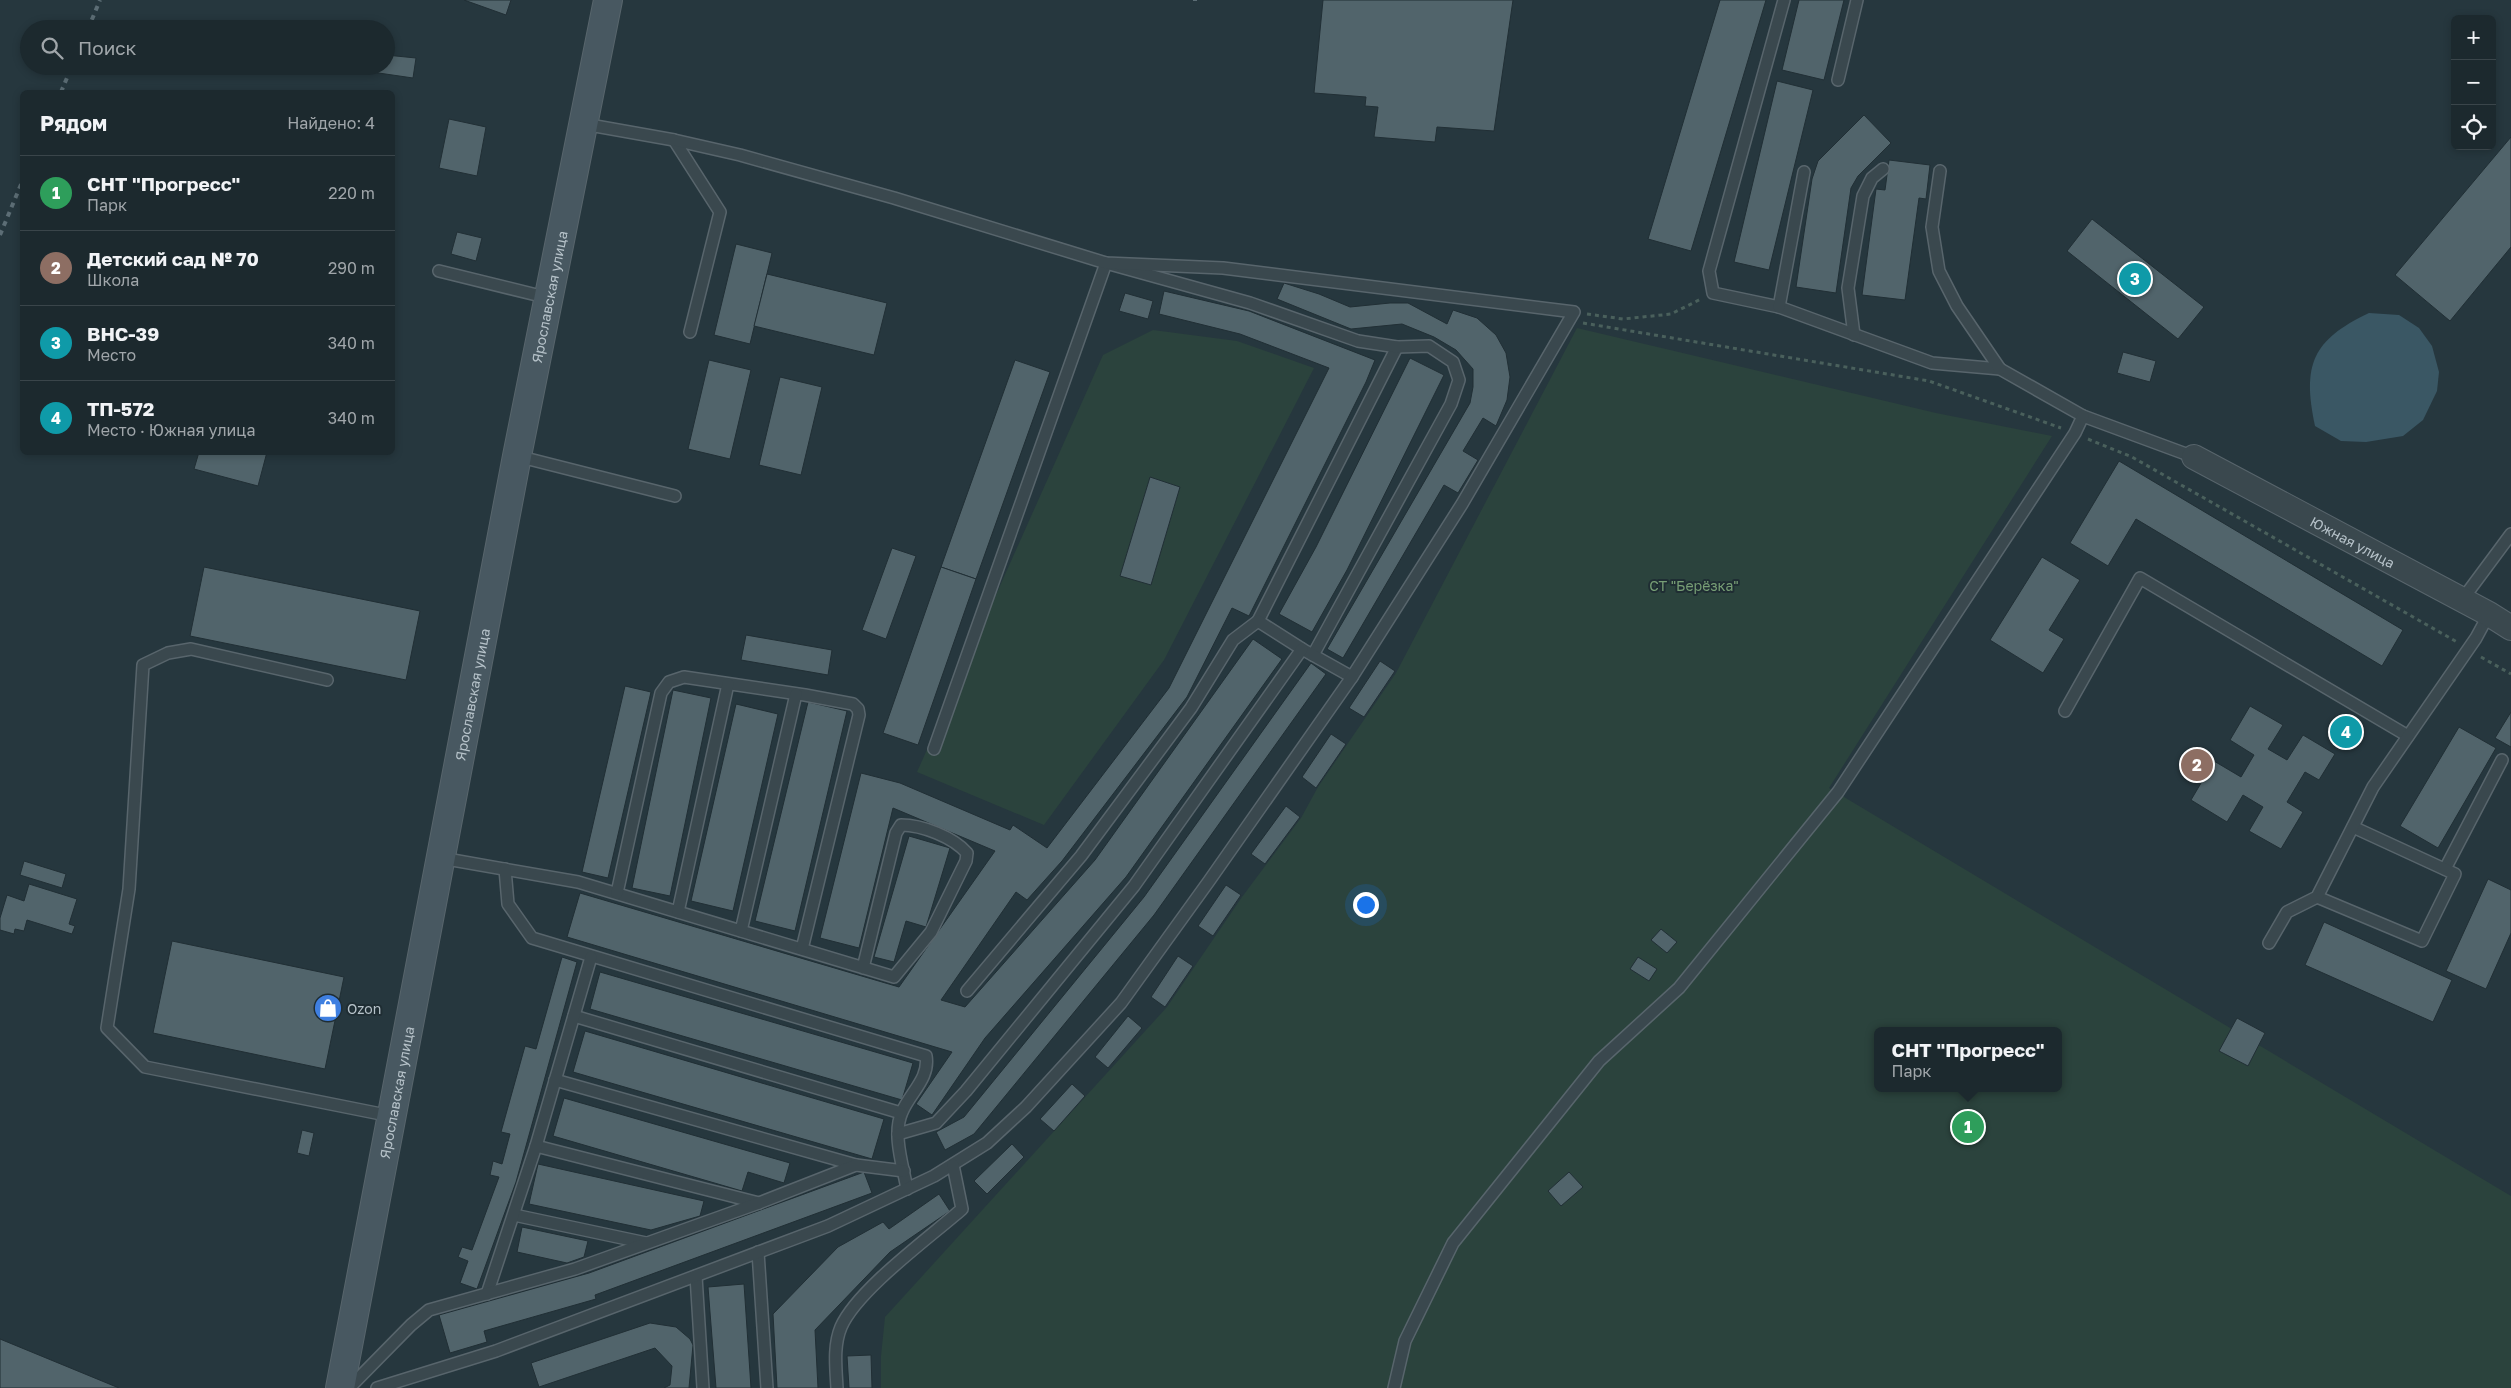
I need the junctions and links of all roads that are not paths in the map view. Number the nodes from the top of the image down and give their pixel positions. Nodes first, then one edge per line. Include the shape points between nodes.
1 (608, 0) edge
2 (1784, 0) edge
3 (1857, 0) edge
4 (1838, 80) dead end
5 (584, 124) junction
6 (674, 140) junction
7 (1883, 169) dead end
8 (1940, 171) dead end
9 (1804, 172) dead end
10 (1106, 262) junction
11 (439, 271) dead end
12 (549, 298) junction
13 (1779, 307) junction
14 (690, 332) dead end
15 (1854, 335) junction
16 (1398, 347) junction
17 (2000, 369) junction
18 (2083, 416) junction
19 (517, 456) junction
20 (2194, 456) joint
21 (675, 496) dead end
22 (2511, 534) edge
23 (2462, 600) junction
24 (2488, 614) junction
25 (1258, 621) junction
26 (2511, 628) edge
27 (1308, 652) junction
28 (1352, 677) junction
29 (328, 680) dead end
30 (728, 684) junction
31 (796, 694) junction
32 (2065, 710) dead end
33 (2408, 736) junction
34 (934, 749) dead end
35 (2502, 760) dead end
36 (2353, 827) junction
37 (441, 858) junction
38 (505, 869) junction
39 (2445, 869) junction
40 (617, 894) junction
41 (2317, 897) junction
42 (678, 912) junction
43 (741, 931) junction
44 (2269, 943) dead end
45 (802, 949) junction
46 (591, 957) junction
47 (863, 968) junction
48 (966, 991) dead end
49 (574, 1016) junction
50 (555, 1080) junction
51 (901, 1113) junction
52 (392, 1116) junction
53 (898, 1134) junction
54 (536, 1146) junction
55 (856, 1165) junction
56 (953, 1165) junction
57 (904, 1171) junction
58 (907, 1189) junction
59 (759, 1203) junction
60 (514, 1215) junction
61 (647, 1243) junction
62 (758, 1252) junction
63 (696, 1276) junction
64 (487, 1294) junction
65 (340, 1388) edge
66 (349, 1388) edge
67 (377, 1388) edge
68 (703, 1388) edge
69 (767, 1388) edge
70 (837, 1388) edge
71 (1394, 1388) edge

1 - 5 main road, Ярославская улица
2 - 13 lane via 1709,271 1713,292
3 - 4 lane
5 - 6 lane
5 - 12 main road, Ярославская улица
6 - 10 lane via 894,198
6 - 14 lane via 720,212
7 - 15 lane via 1872,178 1863,196 1848,288
8 - 17 lane via 1932,227 1938,271 1957,306
9 - 13 lane
10 - 16 lane via 1250,303 1358,342
10 - 28 lane via 1223,268 1571,316 1462,504
10 - 34 lane
11 - 12 lane
12 - 19 main road, Ярославская улица
13 - 15 lane
15 - 17 lane via 1932,363
16 - 25 lane
16 - 27 lane via 1429,346 1453,362 1459,380 1451,404
17 - 18 lane
18 - 20 lane
18 - 71 lane via 2075,433 1838,792 1679,988 1599,1061 1453,1243 1406,1341
19 - 21 lane
19 - 37 main road, Ярославская улица
20 - 23 street, Южная улица
22 - 23 lane
23 - 24 street, Южная улица
24 - 26 street, Южная улица
24 - 33 lane
25 - 27 lane
25 - 48 lane via 1233,640 1191,708 1081,856
27 - 28 lane
27 - 53 lane via 1134,886 966,1091 936,1123
28 - 56 lane via 1121,1003 1026,1107 987,1143
29 - 52 lane via 191,649 168,652 144,665 129,889 107,1028 145,1067
30 - 31 lane
30 - 40 lane via 684,677 669,682 661,693
30 - 42 lane
31 - 43 lane
31 - 45 lane via 853,704 859,715
32 - 33 lane via 2140,578
33 - 36 lane via 2373,787
35 - 39 lane
36 - 39 lane
36 - 41 lane
37 - 38 lane
37 - 52 main road, Ярославская улица
38 - 40 lane via 578,882
38 - 46 lane via 508,904 532,938
39 - 41 lane via 2455,874 2422,941
40 - 42 lane
41 - 44 lane via 2287,912
42 - 43 lane
43 - 45 lane
45 - 47 lane
46 - 49 lane
46 - 51 lane via 926,1056 928,1065 924,1076
47 - 47 lane via 894,977 931,932 966,861 967,853 958,843 912,825 901,825 896,834
49 - 50 lane
49 - 51 lane
50 - 54 lane
50 - 55 lane
51 - 53 lane
52 - 65 main road, Ярославская улица
53 - 57 lane
54 - 59 lane
54 - 60 lane
55 - 57 lane
55 - 59 lane
56 - 58 lane
56 - 70 lane via 962,1209 857,1303 841,1327 836,1350
57 - 58 lane
58 - 62 lane via 828,1226
59 - 61 lane
60 - 61 lane
60 - 64 lane
61 - 64 lane via 575,1269
62 - 63 lane
62 - 69 lane
63 - 67 lane via 496,1351
63 - 68 lane
64 - 66 lane via 429,1310

